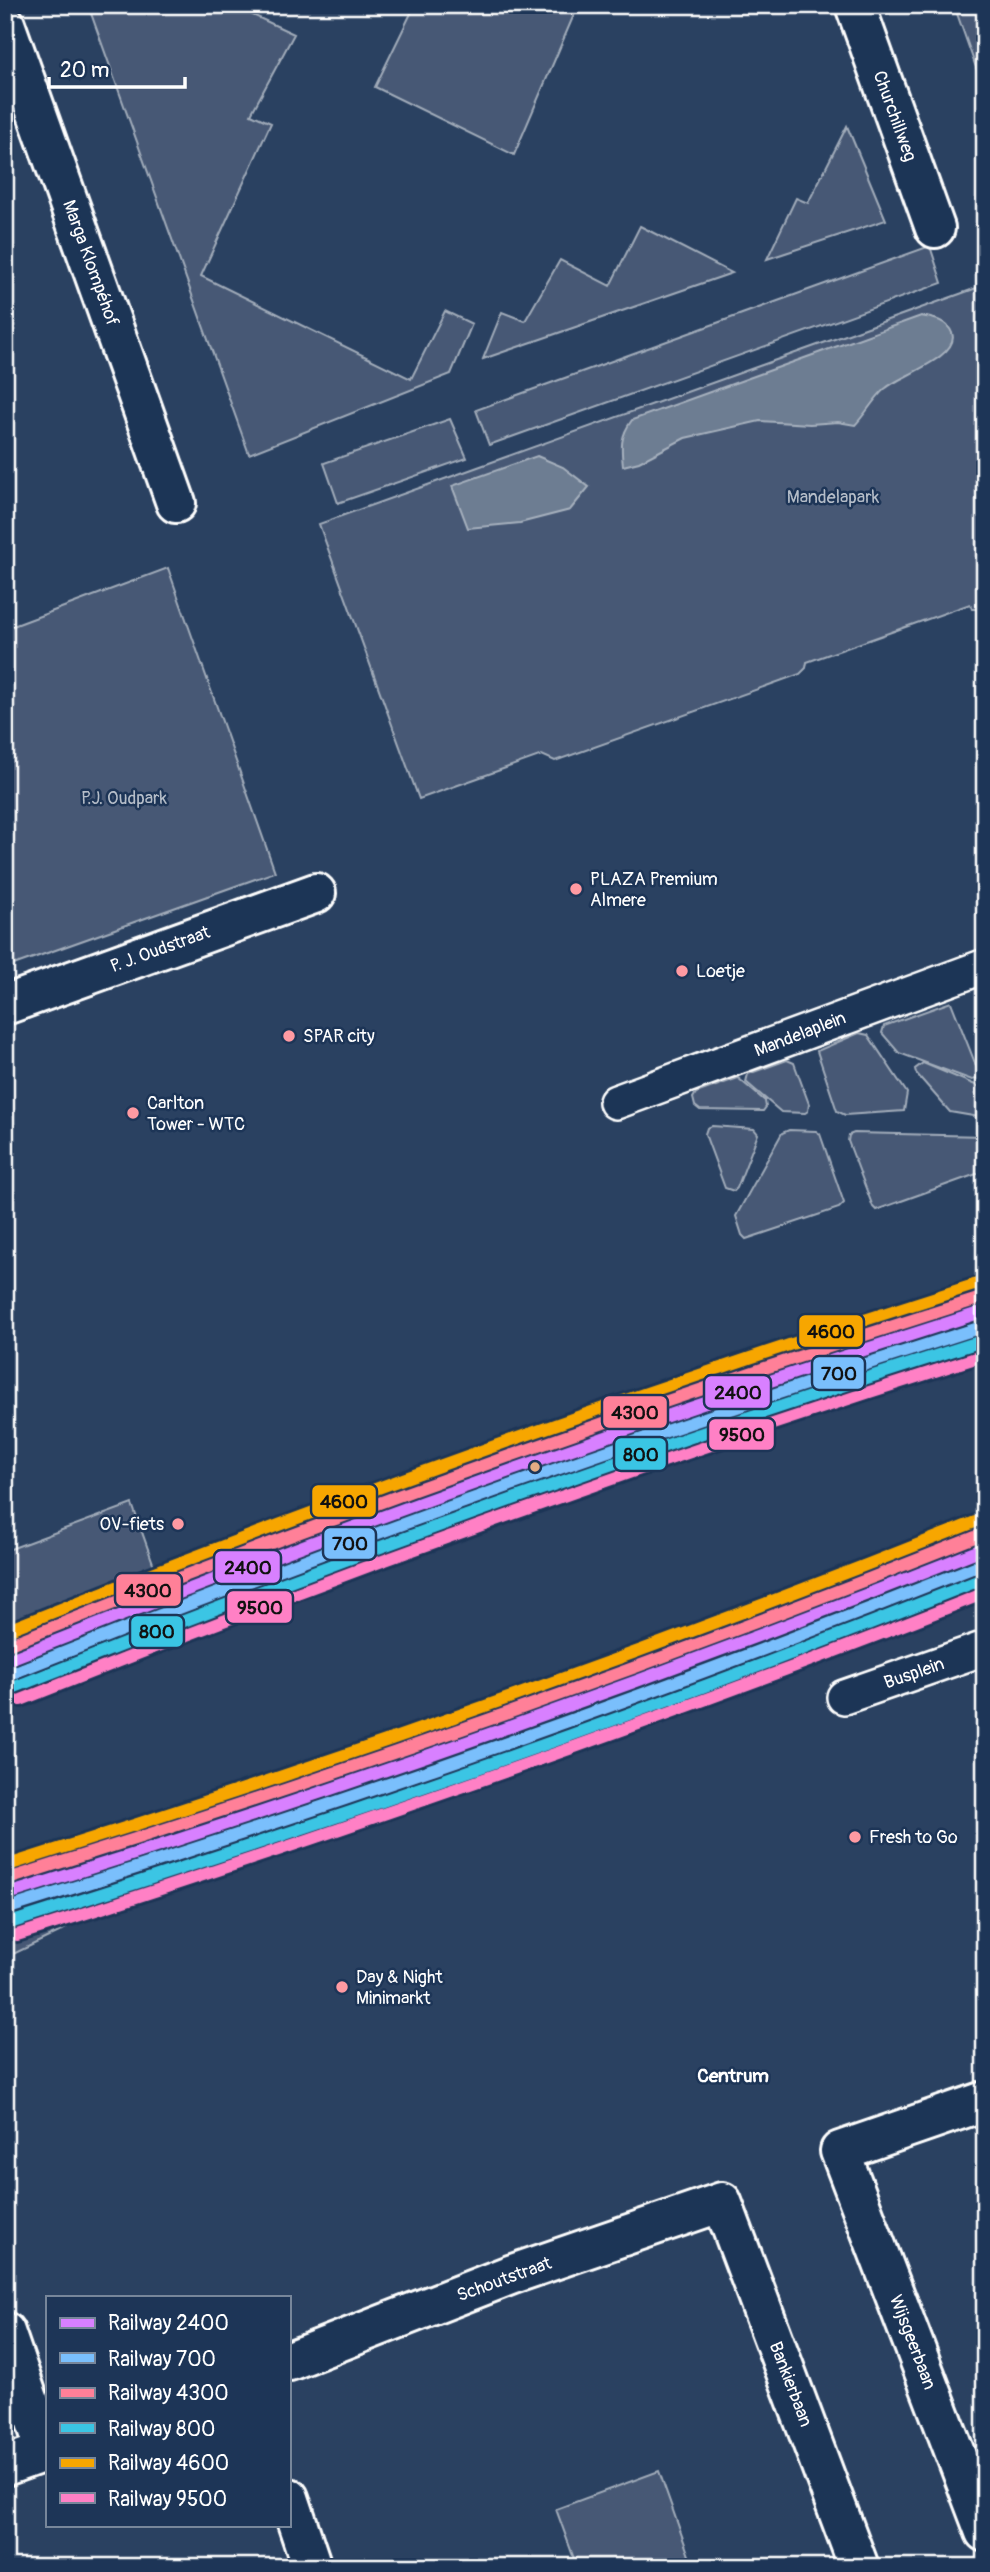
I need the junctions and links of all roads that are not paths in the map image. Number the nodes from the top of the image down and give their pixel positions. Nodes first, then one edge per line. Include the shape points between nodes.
1 (855, 5) edge
2 (5, 24) edge
3 (935, 228) dead end
4 (176, 503) dead end
5 (316, 893) dead end
6 (985, 966) edge
7 (5, 1005) edge
8 (616, 1102) dead end
9 (985, 1648) edge
10 (844, 1697) dead end
11 (985, 2101) edge
12 (722, 2202) joint
13 (5, 2332) edge
14 (290, 2361) edge
15 (46, 2451) edge
16 (5, 2466) edge
17 (290, 2501) edge
18 (985, 2532) edge
19 (312, 2567) edge
20 (859, 2567) edge

1 - 3 street, Churchillweg
2 - 4 street, Marga Klompéhof
5 - 7 street, P. J. Oudstraat
6 - 8 street, Mandelaplein
9 - 10 street, Busplein
11 - 18 street, Wijsgeerbaan via 840,2151
12 - 14 street, Schoutstraat via 510,2276
12 - 20 street, Bankierbaan
13 - 15 street
15 - 16 street
17 - 19 street

